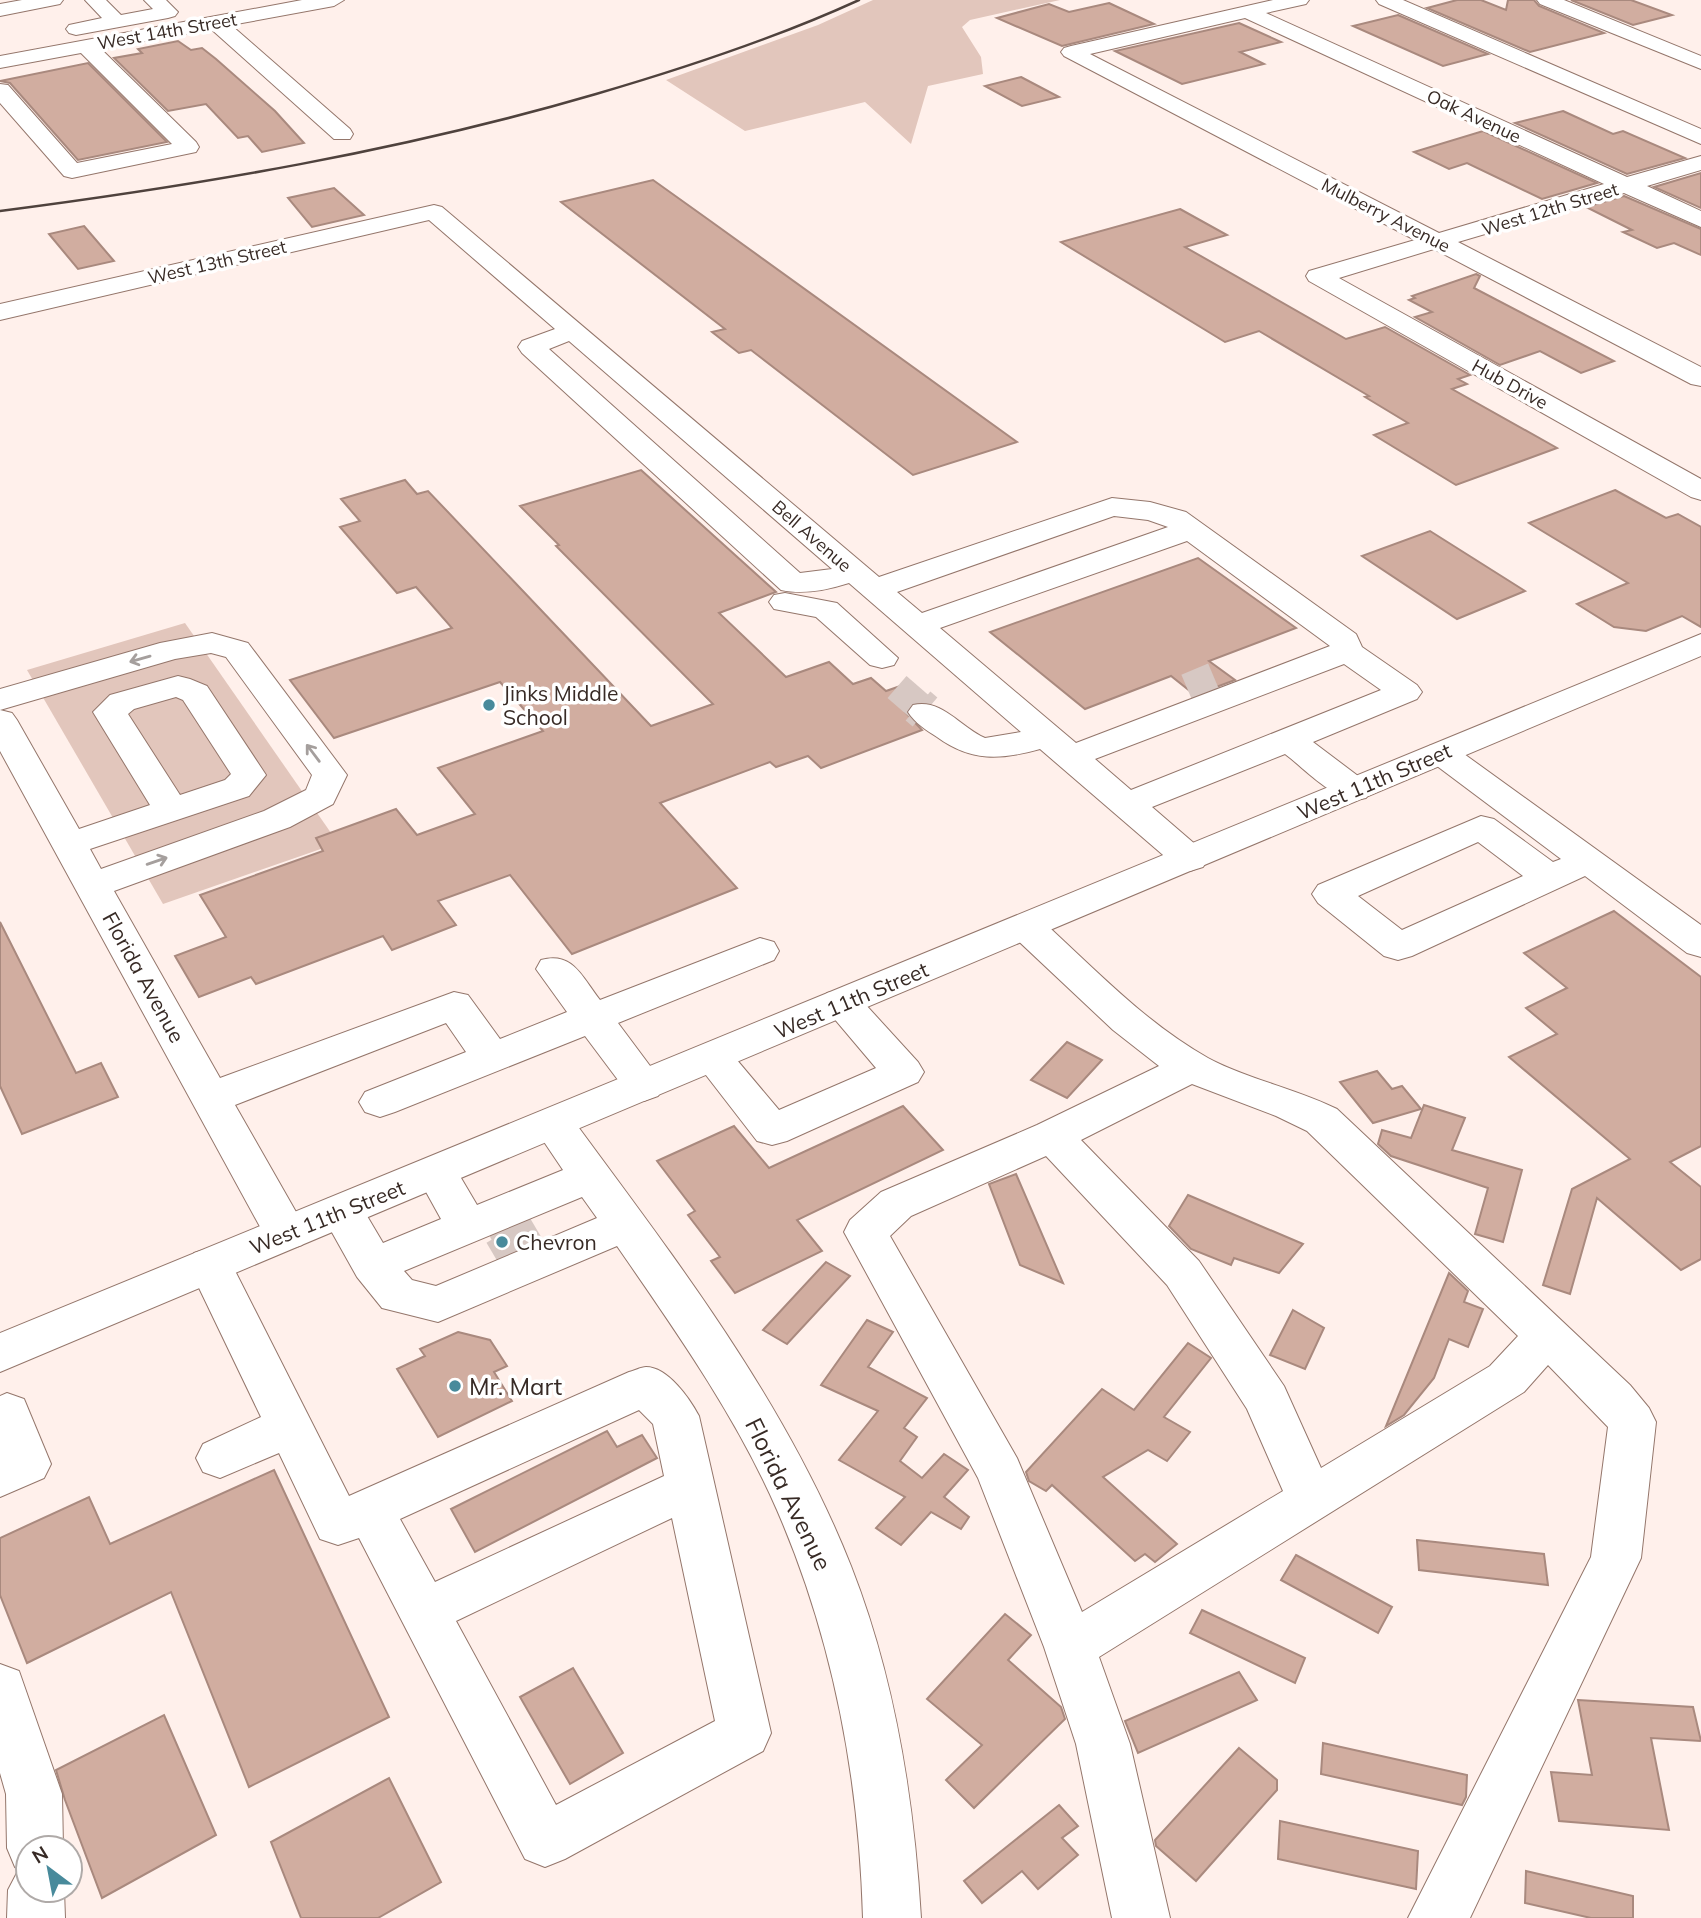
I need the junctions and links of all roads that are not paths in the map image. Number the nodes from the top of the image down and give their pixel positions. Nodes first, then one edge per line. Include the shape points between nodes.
1 (95, 0) edge
2 (154, 0) edge
3 (334, 0) edge
4 (1298, 0) edge
5 (1386, 0) edge
6 (1548, 0) edge
7 (46, 1) edge
8 (0, 10) edge
9 (1247, 12) junction
10 (116, 22) junction
11 (215, 22) junction
12 (65, 31) junction
13 (2, 33) edge
14 (86, 46) junction
15 (0, 62) edge
16 (1701, 63) edge
17 (0, 90) edge
18 (342, 134) dead end
19 (1701, 137) edge
20 (1701, 163) edge
21 (1628, 186) junction
22 (434, 212) joint
23 (1701, 220) edge
24 (1438, 241) junction
25 (1318, 276) joint
26 (0, 312) edge
27 (573, 331) junction
28 (1701, 378) edge
29 (1701, 491) edge
30 (1191, 529) junction
31 (864, 581) junction
32 (785, 602) dead end
33 (923, 631) junction
34 (1701, 645) edge
35 (1347, 651) junction
36 (882, 658) junction
37 (1225, 672) tunnel mouth
38 (1280, 676) junction
39 (897, 687) tunnel mouth
40 (1187, 688) tunnel mouth
41 (0, 700) edge
42 (925, 712) tunnel mouth
43 (1170, 719) junction
44 (0, 721) edge
45 (1289, 740) junction
46 (1058, 746) junction
47 (1441, 753) junction
48 (1354, 790) junction
49 (1126, 805) junction
50 (171, 810) dead end
51 (70, 844) junction
52 (1190, 859) junction
53 (1587, 861) junction
54 (1551, 877) junction
55 (93, 884) junction
56 (1026, 927) junction
57 (1701, 944) edge
58 (760, 951) dead end
59 (555, 969) dead end
60 (841, 1003) junction
61 (591, 1018) junction
62 (712, 1057) junction
63 (492, 1058) junction
64 (1192, 1067) junction
65 (644, 1086) junction
66 (211, 1098) junction
67 (380, 1102) dead end
68 (553, 1124) junction
69 (1052, 1136) junction
70 (436, 1172) junction
71 (571, 1184) junction
72 (342, 1210) junction
73 (286, 1233) junction
74 (603, 1233) junction
75 (504, 1235) junction
76 (210, 1265) junction
77 (373, 1265) junction
78 (1547, 1335) junction
79 (0, 1353) edge
80 (7, 1413) dead end
81 (289, 1426) junction
82 (220, 1458) dead end
83 (0, 1476) edge
84 (690, 1488) junction
85 (1311, 1499) junction
86 (370, 1510) junction
87 (424, 1612) junction
88 (1070, 1647) junction
89 (0, 1688) edge
90 (35, 1834) edge
91 (892, 1918) edge
92 (1141, 1918) edge
93 (1437, 1918) edge

1 - 10 street
2 - 10 street via 168,12
3 - 11 street, West 14th Street
4 - 9 street
5 - 19 street
6 - 16 street
7 - 8 street
7 - 12 street
9 - 21 street, Oak Avenue
9 - 24 street, Mulberry Avenue via 1072,52
10 - 12 street
11 - 14 street, West 14th Street
11 - 18 street
12 - 13 street
14 - 15 street, West 14th Street
14 - 17 street via 188,147 72,171
20 - 21 street, West 12th Street
21 - 23 street, Oak Avenue
21 - 24 street, West 12th Street
22 - 26 street, West 13th Street
22 - 27 street, Bell Avenue
24 - 25 street, West 12th Street
24 - 28 street, Mulberry Avenue
25 - 29 street, Hub Drive
27 - 31 street, Bell Avenue
27 - 31 street via 531,347 748,546 792,583
30 - 31 street via 1175,518 1150,511 1112,507
30 - 33 street
30 - 35 street via 1345,641
31 - 33 street, Bell Avenue
32 - 36 street via 826,610
33 - 36 street
33 - 46 street, Bell Avenue
34 - 47 street, West 11th Street
35 - 38 street
35 - 45 street via 1405,692
36 - 39 street via 884,673
37 - 38 street
38 - 43 street
40 - 43 street
55 -> 41 street via 277,819 321,796 330,775 237,650 212,643 171,650
42 - 46 street via 962,741 982,749
43 - 46 street
44 - 51 street, Florida Avenue
45 - 48 street
45 - 49 street
46 - 49 street, Bell Avenue
47 - 48 street, West 11th Street
47 - 53 street
48 - 52 street, West 11th Street
49 - 52 street, Bell Avenue
50 - 51 street
51 - 55 street, Florida Avenue
52 - 56 street, West 11th Street
53 - 54 street
53 - 57 street
54 - 54 street via 1398,947 1331,894 1481,827
55 - 66 street, Florida Avenue
56 - 60 street, West 11th Street
56 - 64 street via 1136,1027
58 - 61 street
59 - 61 street
60 - 62 street, West 11th Street
60 - 62 street via 904,1072 772,1130
61 - 63 street
61 - 65 street
62 - 65 street, West 11th Street
63 - 66 street via 454,1005
63 - 67 street
64 - 69 street
64 - 78 street via 1322,1119
65 - 68 street, West 11th Street
66 - 73 street, Florida Avenue
68 - 70 street, West 11th Street
68 - 71 street, Florida Avenue
69 - 85 street via 1183,1273 1267,1399
69 - 88 street via 896,1204 866,1232 1000,1473
70 - 72 street, West 11th Street
70 - 75 street
71 - 74 street, Florida Avenue
71 - 75 street
72 - 73 street, West 11th Street
72 - 77 street
73 - 76 street, West 11th Street
74 - 75 street
74 - 91 street, Florida Avenue via 738,1392 825,1565 848,1634 871,1735
75 - 77 street
75 - 77 street via 438,1304 398,1295
76 - 79 street, West 11th Street
76 - 81 street
78 - 85 street via 1507,1379
78 - 93 street via 1632,1422 1616,1558
80 - 83 street via 27,1464
81 - 82 street
81 - 86 street via 338,1524
84 - 86 street via 675,1416 646,1386
84 - 87 street
84 - 87 street via 744,1733 545,1840
85 - 88 street
86 - 87 street
88 - 92 street via 1103,1744
89 - 90 street via 34,1794

